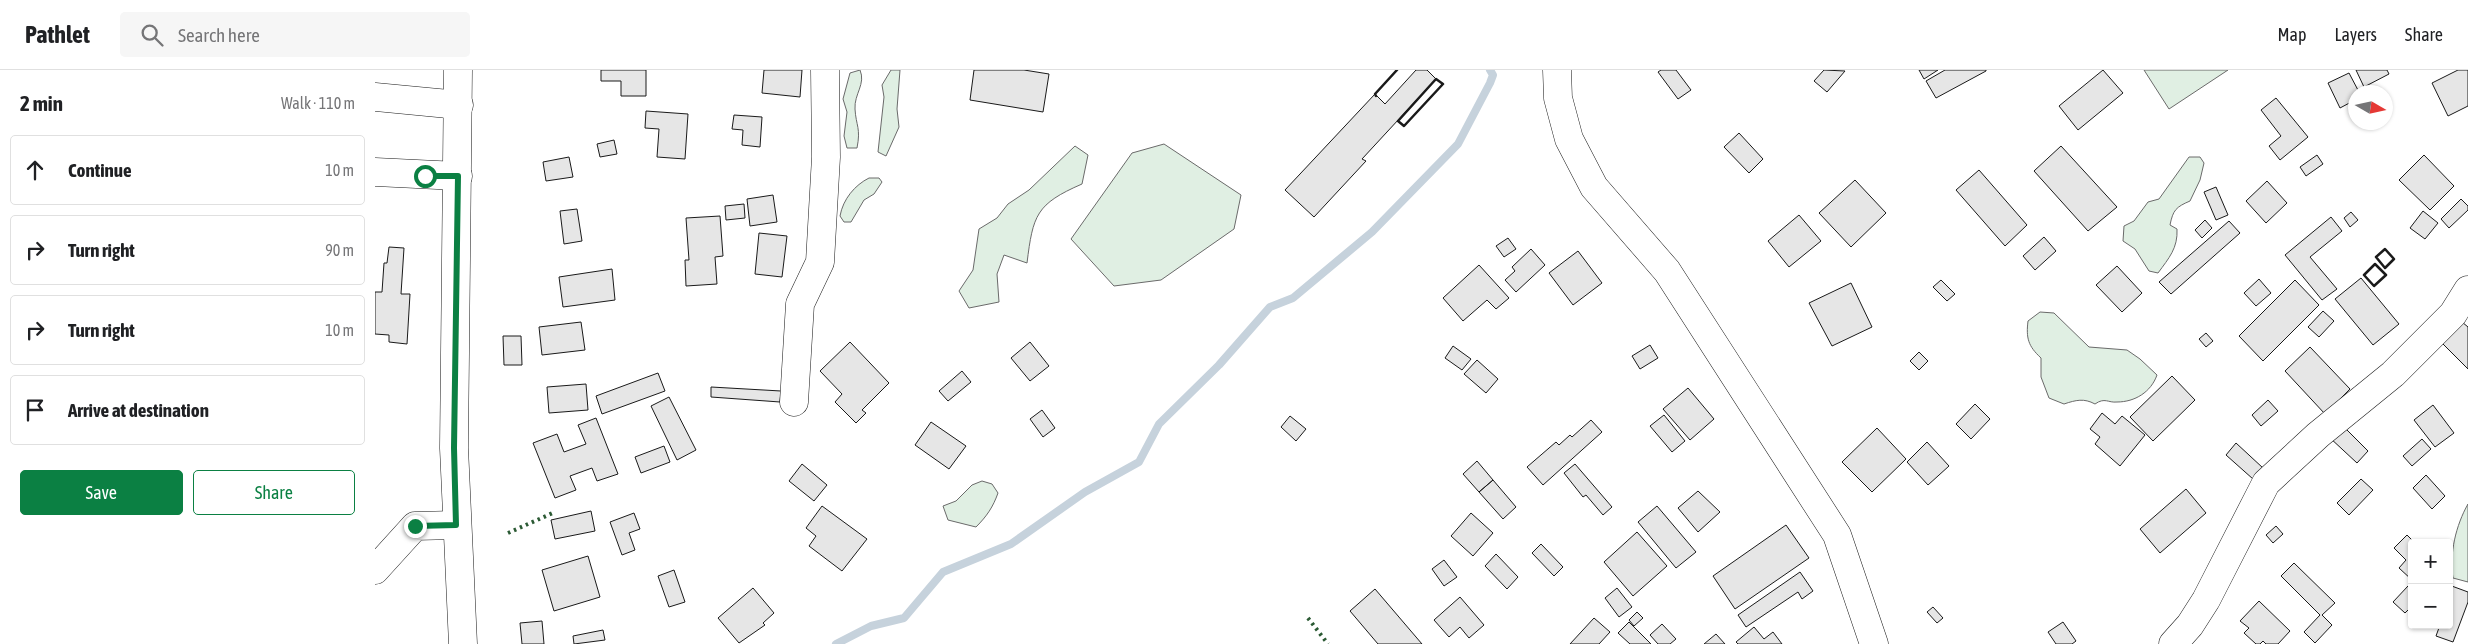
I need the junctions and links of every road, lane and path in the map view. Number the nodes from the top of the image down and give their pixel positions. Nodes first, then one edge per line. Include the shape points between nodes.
1 (458, 70) edge
2 (825, 70) edge
3 (1557, 70) edge
4 (375, 97) edge
5 (459, 105) junction
6 (375, 172) edge
7 (458, 176) junction
8 (2468, 290) edge
9 (794, 402) dead end
10 (456, 525) junction
11 (375, 570) edge
12 (463, 644) edge
13 (1874, 644) edge
14 (2173, 644) edge

1 - 5 street
2 - 9 street via 826,157 820,262 800,304
3 - 13 street via 1558,98 1569,139 1594,187 1667,271 1837,535
4 - 5 street
5 - 7 street
6 - 7 street
7 - 10 street
8 - 14 street via 2453,314 2393,374 2318,435 2266,483 2206,600
10 - 11 street via 415,526
10 - 12 street

